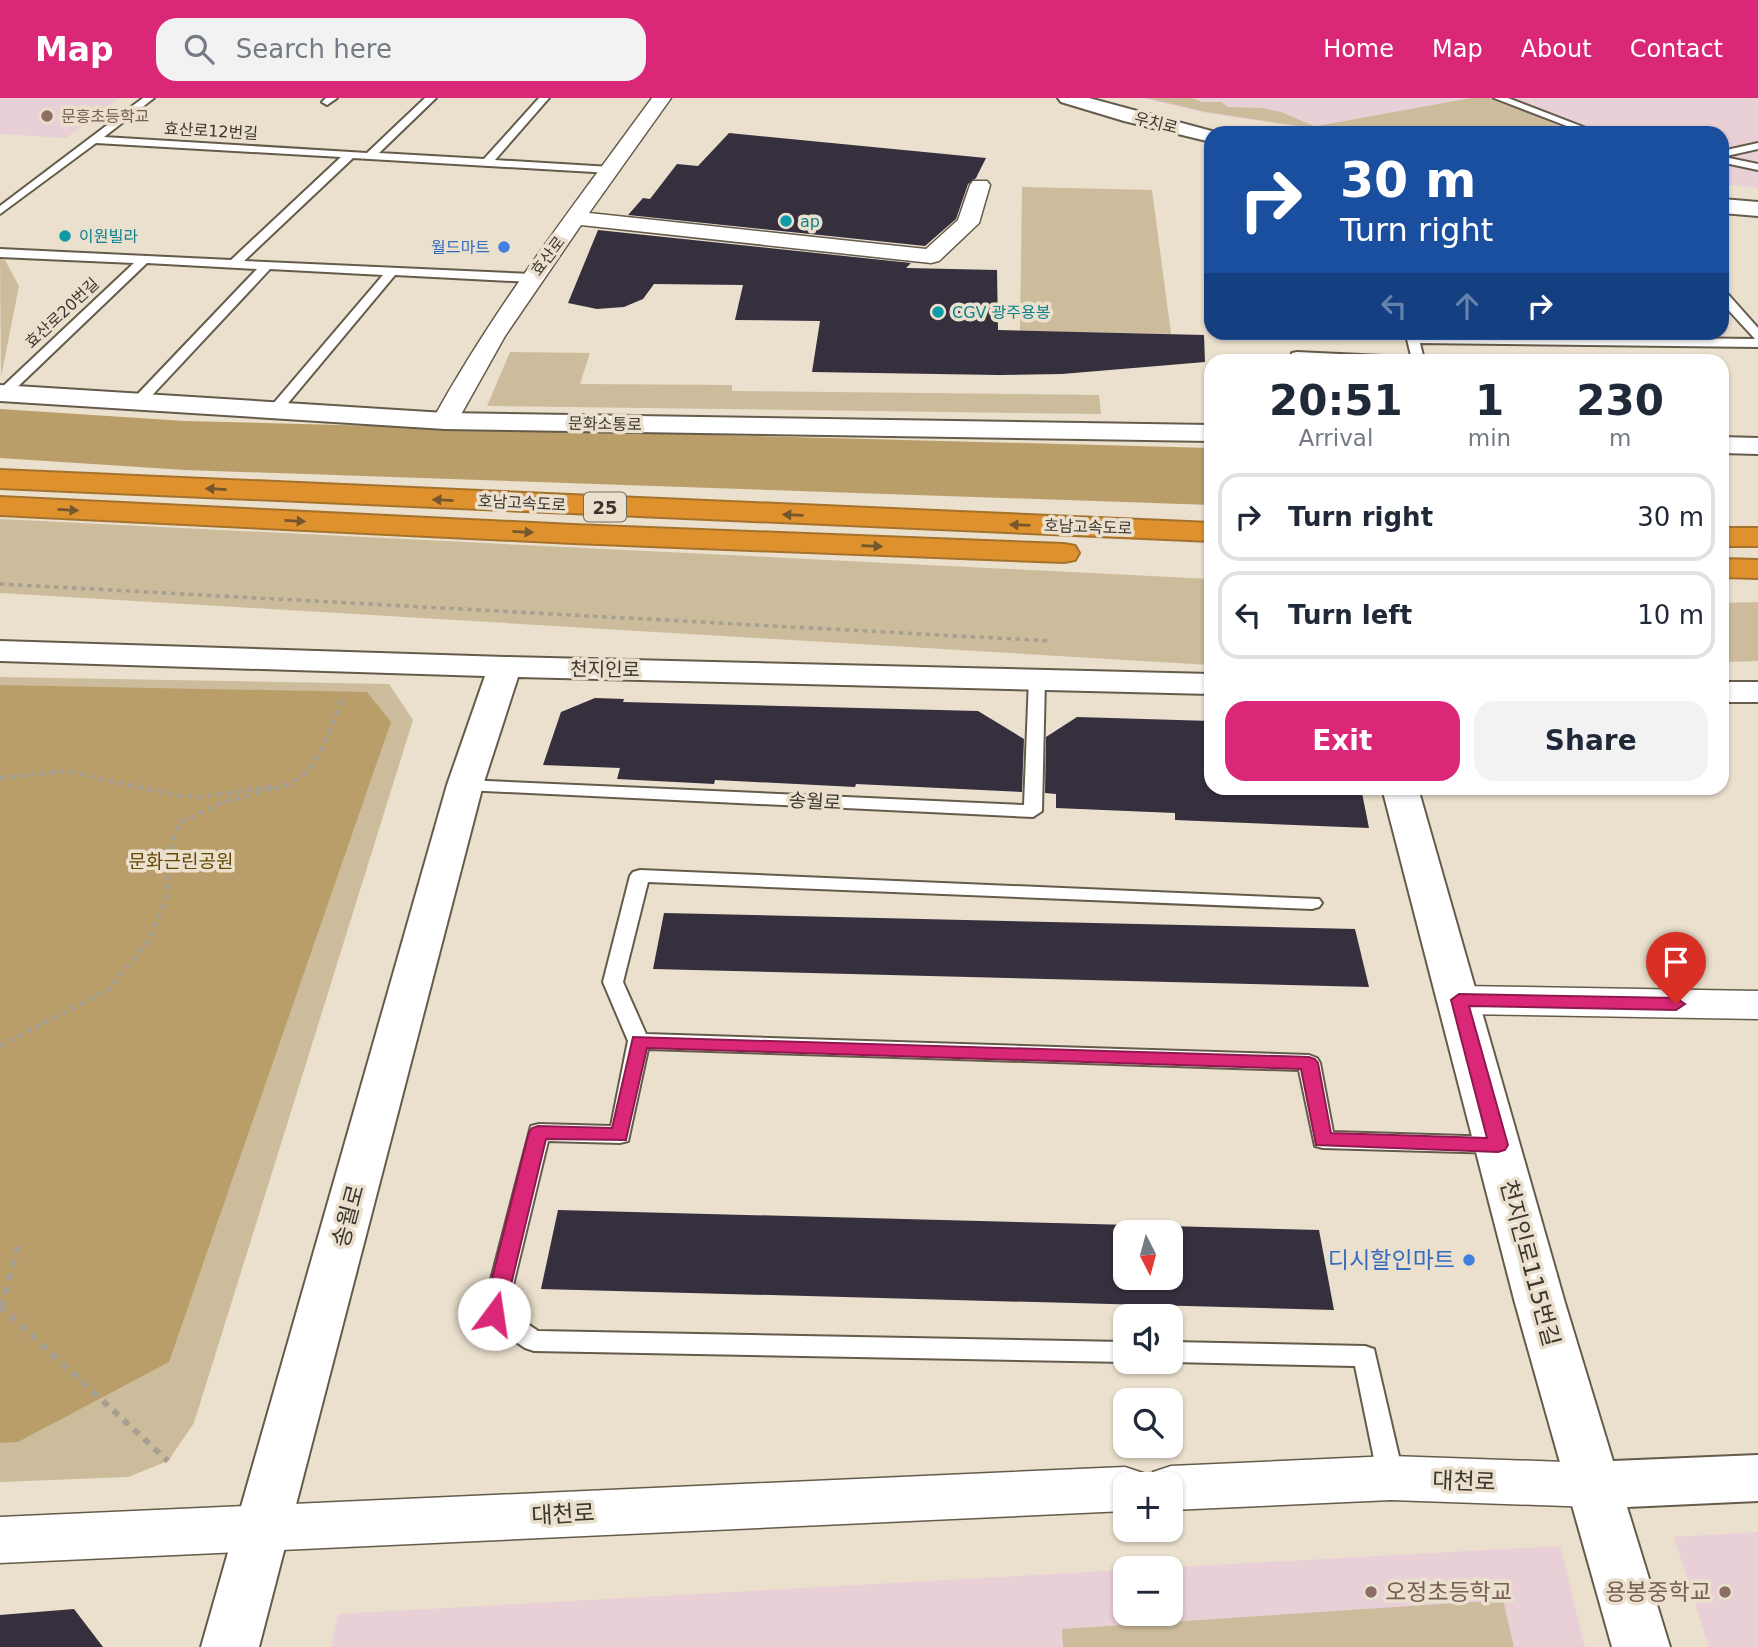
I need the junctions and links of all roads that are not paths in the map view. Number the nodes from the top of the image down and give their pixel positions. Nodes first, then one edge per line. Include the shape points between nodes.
1 (149, 98) edge
2 (431, 98) edge
3 (544, 98) edge
4 (662, 98) edge
5 (1069, 98) edge
6 (1499, 98) edge
7 (1575, 126) edge
8 (1204, 137) edge
9 (95, 140) junction
10 (1758, 146) edge
11 (350, 155) junction
12 (370, 156) junction
13 (1729, 156) edge
14 (1729, 158) edge
15 (487, 163) junction
16 (1758, 167) edge
17 (611, 170) junction
18 (980, 185) dead end
19 (1729, 207) edge
20 (1758, 209) edge
21 (0, 211) edge
22 (576, 218) junction
23 (0, 253) edge
24 (145, 259) junction
25 (234, 264) junction
26 (267, 265) junction
27 (393, 271) junction
28 (532, 278) junction
29 (1729, 303) edge
30 (1758, 336) edge
31 (1637, 340) edge
32 (1758, 343) edge
33 (1, 393) edge
34 (138, 402) junction
35 (274, 411) junction
36 (445, 421) junction
37 (1204, 433) edge
38 (1729, 445) edge
39 (1758, 446) edge
40 (0, 479) edge
41 (0, 506) edge
42 (1204, 532) edge
43 (1729, 537) edge
44 (1758, 537) edge
45 (1204, 559) edge
46 (1729, 568) edge
47 (1758, 569) edge
48 (0, 651) edge
49 (505, 667) junction
50 (1037, 679) junction
51 (1204, 684) edge
52 (1729, 692) edge
53 (1758, 692) edge
54 (465, 785) junction
55 (1402, 795) edge
56 (1312, 903) dead end
57 (1459, 1000) junction
58 (1758, 1005) edge
59 (639, 1041) junction
60 (1498, 1145) junction
61 (1113, 1352) edge
62 (1183, 1352) edge
63 (1391, 1478) junction
64 (1758, 1478) edge
65 (1593, 1485) junction
66 (1183, 1487) edge
67 (1113, 1490) edge
68 (263, 1528) junction
69 (0, 1539) edge
70 (230, 1647) edge
71 (1641, 1647) edge

1 - 9 lane, 효산로12번길
2 - 12 lane
3 - 15 lane
4 - 17 street, 효산로
5 - 8 street, 우치로
6 - 7 lane
9 - 11 lane, 효산로12번길
9 - 21 lane
10 - 13 lane
11 - 12 lane, 효산로12번길
11 - 25 lane
12 - 15 lane, 효산로12번길
14 - 16 lane
15 - 17 lane, 효산로12번길
17 - 22 street, 효산로
18 - 22 street via 968,223 931,256
19 - 20 street
22 - 28 street, 효산로
23 - 24 lane, 효산로20번길
24 - 25 lane, 효산로20번길
24 - 33 lane, 효산로20번길
25 - 26 lane, 효산로20번길
26 - 27 lane, 효산로20번길
26 - 34 lane
27 - 28 lane, 효산로20번길
27 - 35 lane
28 - 36 street, 효산로 via 473,368
29 - 30 lane
31 - 32 lane
33 - 34 street, 문화소통로
34 - 35 street, 문화소통로
35 - 36 street, 문화소통로
36 - 37 street, 문화소통로
38 - 39 street
42 -> 40 highway, 호남고속도로 / 25
41 -> 45 highway, 호남고속도로 / 25
43 - 44 highway
46 - 47 highway
48 - 49 street, 천지인로
49 - 50 street, 천지인로
49 - 54 street, 송월로
50 - 51 street, 천지인로
50 - 54 lane, 송월로 via 1033,811
52 - 53 street
54 - 68 street, 송월로
55 - 57 street, 천지인로115번길
56 - 59 lane via 640,876 613,982
57 - 58 street
57 - 60 street, 천지인로115번길
59 - 60 lane via 1309,1063 1323,1140
59 - 61 lane via 620,1135 538,1132 494,1314 534,1341
60 - 65 street, 천지인로115번길
62 - 63 lane via 1365,1356
63 - 65 street, 대천로
63 - 66 street, 대천로
64 - 65 street, 대천로
65 - 71 street, 천지인로115번길
67 - 68 street, 대천로
68 - 69 street, 대천로
68 - 70 street, 송월로

